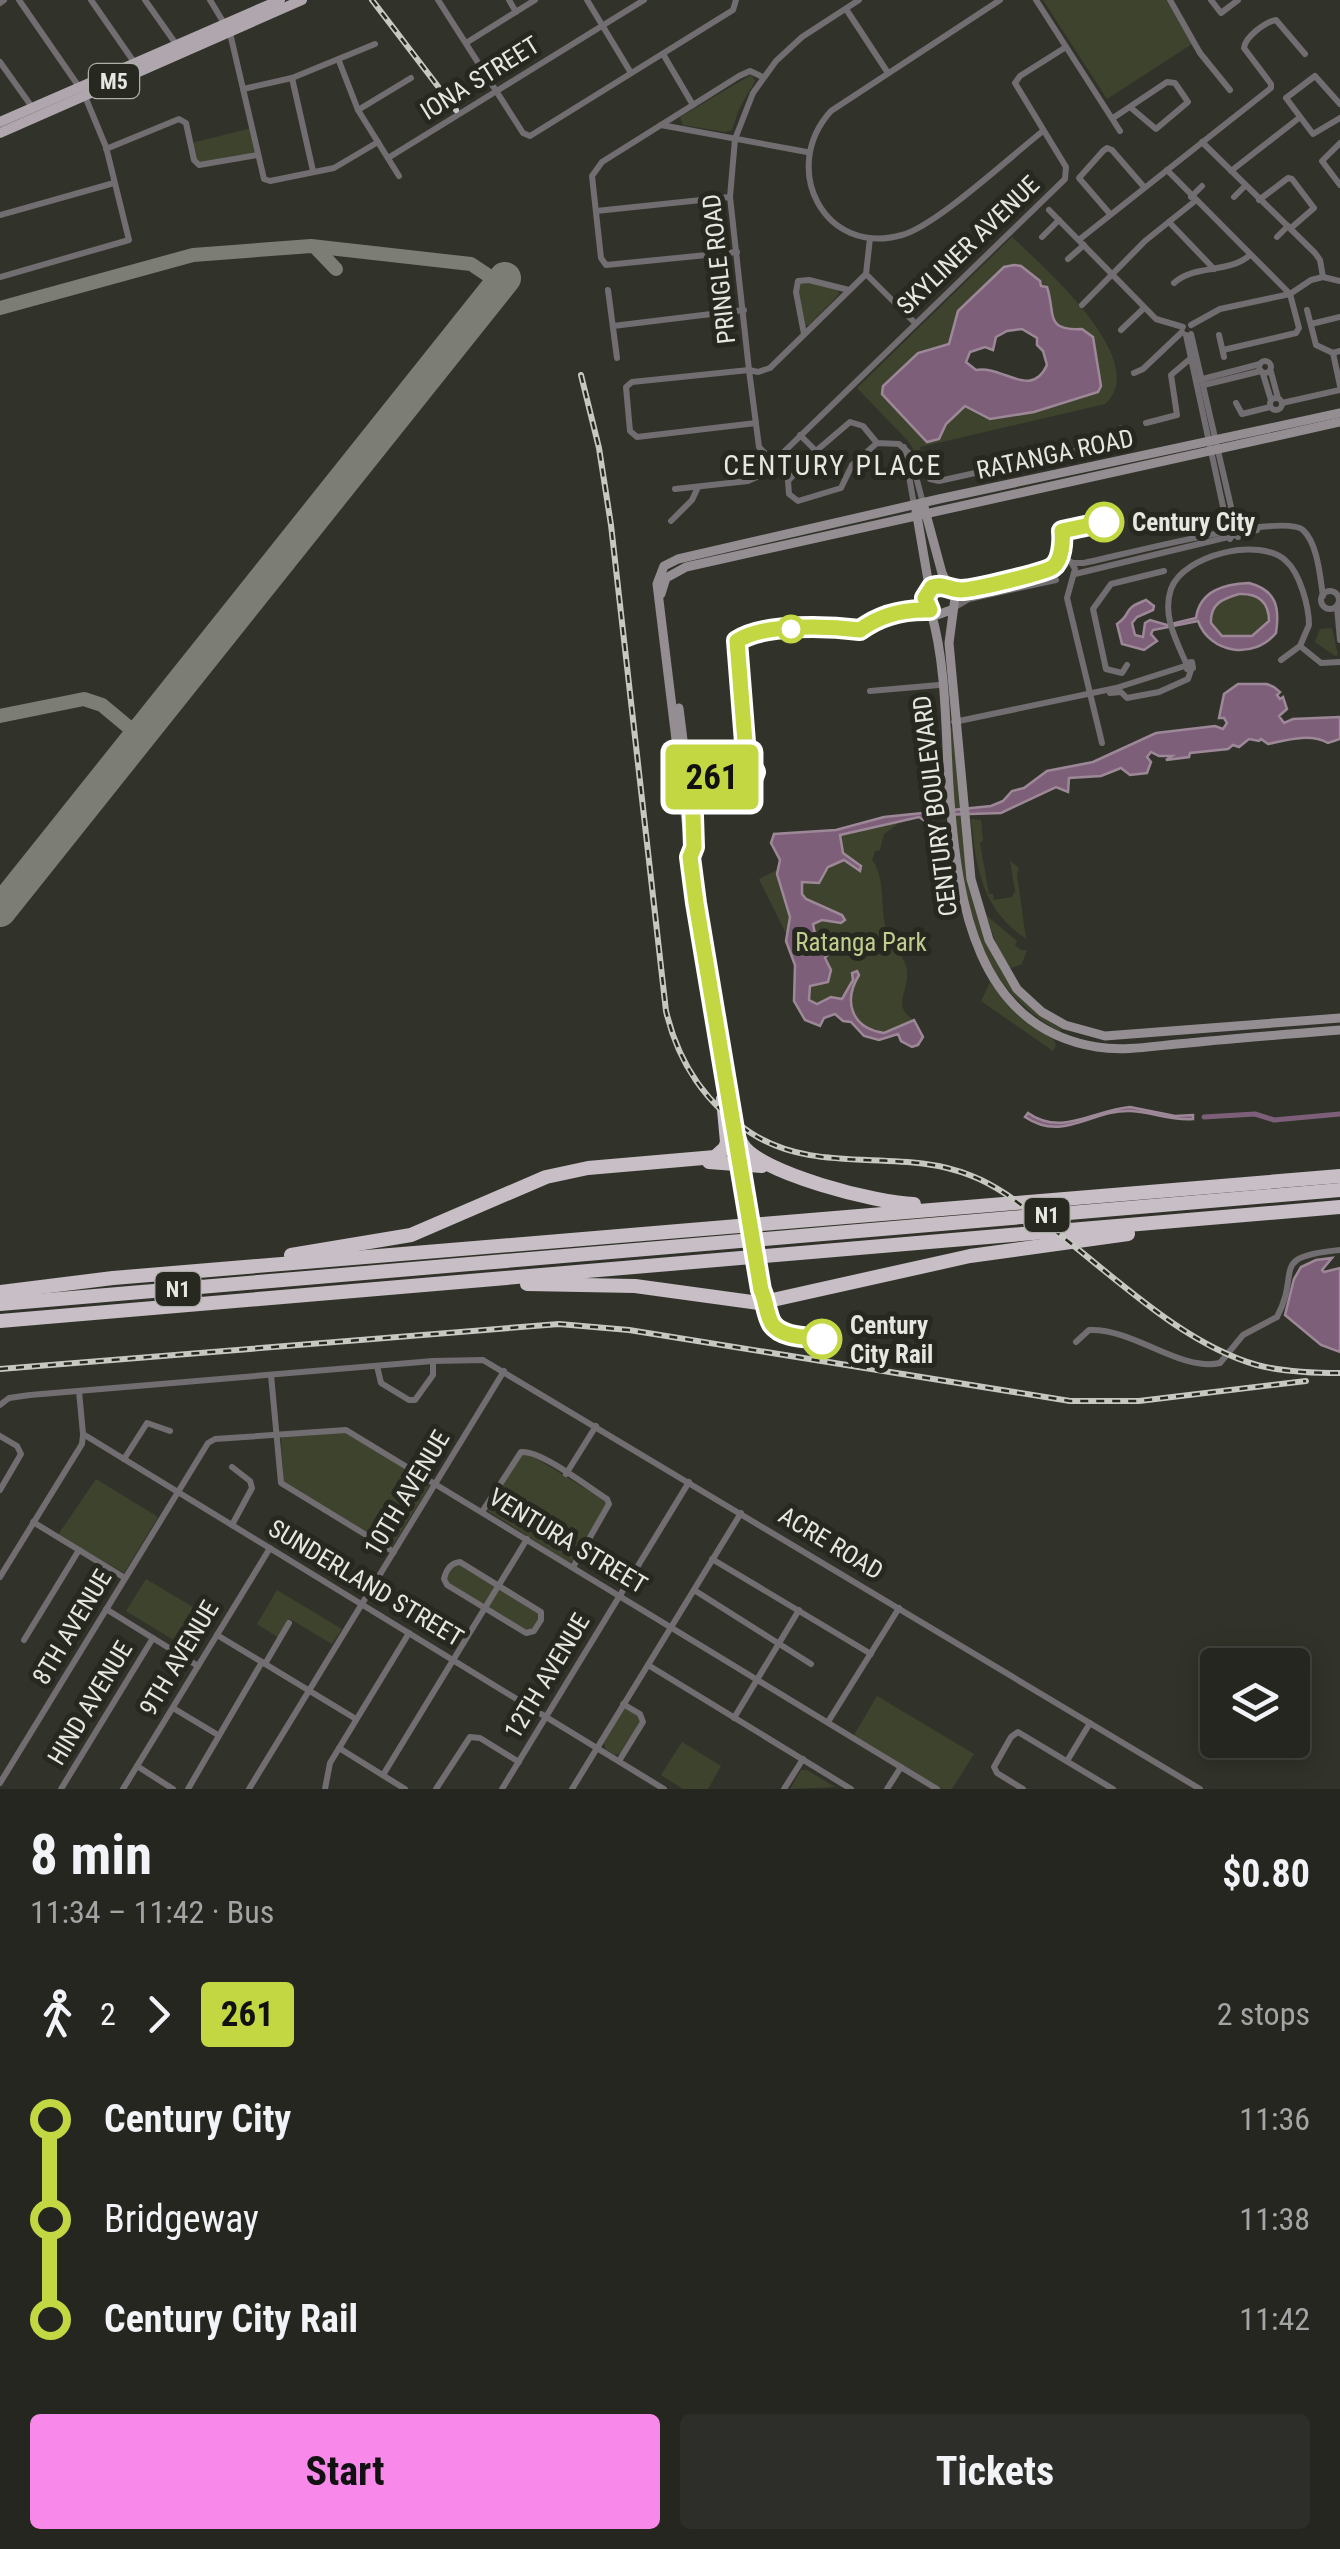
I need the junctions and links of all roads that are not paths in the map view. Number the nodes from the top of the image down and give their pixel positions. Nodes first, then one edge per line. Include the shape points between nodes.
1 (19, 0) edge
2 (90, 0) edge
3 (145, 0) edge
4 (210, 0) edge
5 (280, 0) edge
6 (302, 0) edge
7 (438, 0) edge
8 (509, 0) edge
9 (536, 0) edge
10 (587, 0) edge
11 (644, 0) edge
12 (736, 0) edge
13 (859, 0) edge
14 (1000, 0) edge
15 (1036, 0) edge
16 (1170, 0) edge
17 (1210, 0) edge
18 (1238, 0) edge
19 (846, 8) junction
20 (516, 12) junction
21 (603, 26) junction
22 (228, 28) junction
23 (466, 43) junction
24 (374, 44) dead end
25 (1297, 44) junction
26 (176, 45) junction
27 (1066, 47) junction
28 (1287, 52) dead end
29 (663, 54) junction
30 (1305, 54) dead end
31 (338, 61) junction
32 (0, 62) edge
33 (134, 62) junction
34 (632, 73) junction
35 (888, 73) junction
36 (763, 77) junction
37 (292, 78) junction
38 (411, 78) dead end
39 (243, 89) junction
40 (81, 90) junction
41 (1230, 90) dead end
42 (496, 91) junction
43 (1340, 104) edge
44 (693, 105) junction
45 (32, 107) junction
46 (1130, 107) junction
47 (358, 110) junction
48 (1113, 118) junction
49 (1299, 118) junction
50 (1340, 118) edge
51 (0, 122) edge
52 (660, 125) junction
53 (1043, 131) junction
54 (1120, 131) dead end
55 (0, 133) edge
56 (735, 139) junction
57 (378, 142) junction
58 (1202, 142) junction
59 (1340, 143) edge
60 (106, 149) junction
61 (807, 152) junction
62 (257, 155) junction
63 (388, 158) junction
64 (1167, 170) junction
65 (313, 171) junction
66 (1231, 171) junction
67 (398, 176) dead end
68 (115, 183) junction
69 (1340, 185) edge
70 (1202, 186) dead end
71 (1245, 186) junction
72 (1144, 187) junction
73 (730, 196) junction
74 (1234, 197) dead end
75 (1193, 198) junction
76 (1259, 200) junction
77 (1049, 210) dead end
78 (596, 211) junction
79 (1110, 214) junction
80 (0, 215) edge
81 (1059, 220) junction
82 (1169, 222) junction
83 (1290, 227) junction
84 (1042, 236) dead end
85 (1277, 237) dead end
86 (870, 238) junction
87 (1082, 242) junction
88 (737, 252) junction
89 (1250, 255) junction
90 (1068, 259) dead end
91 (1214, 269) junction
92 (866, 274) junction
93 (1113, 275) junction
94 (0, 276) edge
95 (1323, 277) junction
96 (1340, 280) edge
97 (1174, 283) dead end
98 (608, 290) dead end
99 (850, 290) junction
100 (1290, 294) junction
101 (1082, 305) dead end
102 (1144, 308) junction
103 (744, 310) junction
104 (1307, 310) dead end
105 (1340, 318) edge
106 (916, 324) junction
107 (1311, 324) junction
108 (613, 326) junction
109 (1121, 330) dead end
110 (1187, 331) junction
111 (804, 334) junction
112 (1219, 335) dead end
113 (1337, 352) edge
114 (618, 358) dead end
115 (1191, 358) junction
116 (749, 370) junction
117 (1134, 373) dead end
118 (1200, 383) junction
119 (1340, 388) edge
120 (1275, 402) junction
121 (1236, 403) dead end
122 (1340, 413) edge
123 (1340, 422) edge
124 (756, 423) junction
125 (1146, 423) dead end
126 (1121, 428) dead end
127 (800, 435) junction
128 (876, 443) junction
129 (1213, 445) junction
130 (816, 451) junction
131 (772, 462) junction
132 (909, 466) junction
133 (698, 487) junction
134 (674, 489) dead end
135 (920, 509) junction
136 (671, 521) dead end
137 (879, 524) junction
138 (1233, 534) junction
139 (922, 554) junction
140 (1072, 563) junction
141 (1053, 567) junction
142 (667, 570) junction
143 (1319, 570) junction
144 (1164, 571) dead end
145 (1072, 577) junction
146 (1057, 580) junction
147 (949, 588) junction
148 (928, 591) junction
149 (1336, 592) edge
150 (1322, 596) junction
151 (1068, 598) junction
152 (1338, 603) edge
153 (1326, 607) junction
154 (952, 610) junction
155 (931, 612) junction
156 (1337, 626) junction
157 (1340, 640) edge
158 (1300, 646) junction
159 (1282, 660) dead end
160 (1340, 661) edge
161 (1128, 666) dead end
162 (1187, 667) junction
163 (1116, 673) junction
164 (669, 677) junction
165 (938, 685) dead end
166 (1120, 689) junction
167 (870, 692) dead end
168 (1089, 693) junction
169 (957, 722) junction
170 (944, 723) junction
171 (1102, 743) dead end
172 (690, 857) junction
173 (971, 879) junction
174 (966, 916) junction
175 (1340, 1018) edge
176 (1340, 1030) edge
177 (721, 1054) joint
178 (729, 1114) junction
179 (686, 1161) junction
180 (737, 1165) junction
181 (1340, 1174) edge
182 (801, 1176) junction
183 (1340, 1190) edge
184 (989, 1205) junction
185 (1340, 1207) edge
186 (1257, 1214) junction
187 (1340, 1250) edge
188 (192, 1271) junction
189 (0, 1292) edge
190 (302, 1295) junction
191 (762, 1295) junction
192 (0, 1304) edge
193 (0, 1321) edge
194 (1076, 1342) dead end
195 (433, 1361) junction
196 (377, 1366) junction
197 (504, 1372) junction
198 (271, 1375) junction
199 (79, 1392) junction
200 (0, 1405) edge
201 (596, 1426) junction
202 (170, 1431) dead end
203 (83, 1434) junction
204 (276, 1434) junction
205 (0, 1436) edge
206 (124, 1459) junction
207 (232, 1467) dead end
208 (566, 1474) junction
209 (689, 1482) junction
210 (436, 1484) junction
211 (0, 1490) edge
212 (178, 1492) junction
213 (482, 1512) junction
214 (740, 1513) junction
215 (33, 1522) junction
216 (232, 1525) junction
217 (526, 1539) junction
218 (270, 1548) junction
219 (79, 1550) junction
220 (394, 1552) junction
221 (712, 1559) junction
222 (573, 1567) junction
223 (0, 1577) edge
224 (126, 1578) junction
225 (499, 1585) junction
226 (694, 1590) junction
227 (620, 1595) junction
228 (362, 1604) junction
229 (485, 1608) junction
230 (899, 1608) junction
231 (106, 1609) junction
232 (798, 1610) junction
233 (289, 1623) dead end
234 (671, 1626) junction
235 (409, 1633) junction
236 (217, 1634) junction
237 (153, 1638) junction
238 (24, 1640) dead end
239 (778, 1642) junction
240 (871, 1654) junction
241 (453, 1660) junction
242 (263, 1663) junction
243 (648, 1664) junction
244 (811, 1664) dead end
245 (198, 1666) junction
246 (758, 1679) junction
247 (309, 1691) junction
248 (624, 1704) junction
249 (172, 1708) junction
250 (546, 1717) junction
251 (734, 1718) junction
252 (356, 1719) junction
253 (828, 1722) junction
254 (1090, 1724) junction
255 (218, 1735) junction
256 (339, 1748) junction
257 (597, 1748) junction
258 (802, 1759) junction
259 (1067, 1761) junction
260 (519, 1762) junction
261 (619, 1762) junction
262 (136, 1766) junction
263 (901, 1766) junction
264 (383, 1775) junction
265 (0, 1783) edge
266 (61, 1789) edge
267 (123, 1789) edge
268 (174, 1789) edge
269 (188, 1789) edge
270 (250, 1789) edge
271 (324, 1789) edge
272 (405, 1789) edge
273 (436, 1789) edge
274 (502, 1789) edge
275 (572, 1789) edge
276 (664, 1789) edge
277 (784, 1789) edge
278 (851, 1789) edge
279 (887, 1789) edge
280 (938, 1789) edge
281 (1024, 1789) edge
282 (1113, 1789) edge
283 (1200, 1789) edge

1 - 40 street
2 - 33 street
3 - 26 street
4 - 22 street
5 - 22 main road, M5
6 - 22 main road, M5
7 - 23 street
8 - 20 street
9 - 20 street
10 - 21 street
11 - 21 street, IONA STREET
12 - 29 street via 734,10
13 - 19 street, PRINGLE ROAD
14 - 35 street
15 - 27 street
16 - 41 street
17 - 18 street via 1221,12
19 - 35 street
19 - 36 street, PRINGLE ROAD via 793,44
20 - 23 street
21 - 34 street
21 - 42 street, IONA STREET
22 - 26 main road, M5
22 - 39 street
22 - 40 main road, M5
23 - 42 street
24 - 31 street
25 - 28 street
25 - 30 street
25 - 58 street via 1274,20 1246,40 1244,48 1271,88
26 - 33 main road, M5
27 - 48 street
27 - 53 street, SKYLINER AVENUE via 1015,84
29 - 34 street
29 - 44 street
31 - 37 street
31 - 47 street
32 - 45 street
33 - 40 main road, M5
34 - 42 street via 532,135 525,135
35 - 61 street via 831,111
36 - 44 street via 748,71
36 - 56 street, PRINGLE ROAD
37 - 39 street
37 - 65 street
38 - 47 street
39 - 62 street
40 - 45 main road, M5
40 - 55 main road, M5
40 - 60 street
42 - 63 street, IONA STREET
43 - 49 street via 1313,76 1286,98
44 - 52 street
45 - 51 main road, M5
46 - 46 street via 1156,128 1188,102 1170,81
46 - 48 street
47 - 57 street
48 - 54 street
49 - 50 street via 1316,134
49 - 66 street
52 - 56 street
52 - 78 street via 594,170
53 - 86 street via 925,225
53 - 106 street, SKYLINER AVENUE via 1066,166 1065,179
56 - 61 street
56 - 73 street, PRINGLE ROAD
57 - 63 street
57 - 65 street via 343,164
58 - 64 street
58 - 66 street
59 - 69 street via 1322,161
60 - 62 street via 185,118 197,164
60 - 68 street
61 - 86 street via 817,203 841,228
62 - 65 street via 264,179
63 - 67 street
64 - 72 street
64 - 75 street
66 - 71 street
68 - 80 street
68 - 94 street via 128,240
70 - 75 street
71 - 74 street
71 - 76 street
72 - 79 street
72 - 79 street via 1112,150 1103,150 1079,176
73 - 78 street
73 - 88 street, PRINGLE ROAD
75 - 82 street
75 - 89 street
76 - 83 street
76 - 83 street via 1292,179 1314,208
77 - 81 street
78 - 88 street via 606,265
79 - 87 street
81 - 84 street
81 - 87 street
82 - 91 street
82 - 93 street
83 - 85 street
83 - 95 street via 1318,256
86 - 92 street
87 - 90 street
87 - 93 street
88 - 103 street, PRINGLE ROAD
89 - 91 street
89 - 100 street
91 - 97 street
92 - 99 street
92 - 106 street
93 - 101 street
93 - 102 street
95 - 96 street
95 - 100 street
98 - 108 street
99 - 111 street
99 - 111 street via 798,281
100 - 110 street via 1220,309
100 - 112 street via 1296,333 1224,354
102 - 109 street
102 - 110 street
103 - 108 street
103 - 116 street, PRINGLE ROAD
104 - 107 street
105 - 107 street
106 - 127 street, SKYLINER AVENUE
107 - 113 street via 1318,347
108 - 114 street
110 - 115 street
110 - 117 street
110 - 118 street
111 - 116 street via 770,368
113 - 119 street
115 - 118 street
115 - 125 street via 1170,376 1178,414
116 - 124 street, PRINGLE ROAD
116 - 124 street via 628,385 630,430 636,436
118 - 120 street via 1264,370
118 - 129 street
119 - 120 street
120 - 121 street via 1242,414
122 - 129 main road, RATANGA ROAD
123 - 129 main road, RATANGA ROAD
124 - 131 street, PRINGLE ROAD via 760,450
126 - 132 street via 1120,442 939,481 930,479 926,462
127 - 130 street
127 - 131 street, SKYLINER AVENUE
128 - 130 street via 852,422
128 - 130 street via 855,460 841,488 796,501 786,483
128 - 132 street via 904,446
129 - 135 main road, RATANGA ROAD
129 - 138 street
131 - 133 street, SKYLINER AVENUE via 748,481
132 - 135 street
133 - 134 street, SKYLINER AVENUE
133 - 136 street
135 - 137 main road, RATANGA ROAD
135 - 139 main road, CENTURY BOULEVARD
135 - 142 main road, RATANGA ROAD via 678,559
135 - 147 main road, CENTURY BOULEVARD
137 - 139 main road via 908,526
137 - 142 main road, RATANGA ROAD
138 - 140 street
138 - 143 street via 1288,524 1301,529
138 - 145 street
139 - 148 main road, CENTURY BOULEVARD
140 - 141 street via 1061,560
140 - 145 street
141 - 146 street
141 - 147 street
142 - 164 main road via 656,584
143 - 149 street
143 - 150 street
144 - 163 street via 1111,584 1094,609 1104,665
145 - 146 street
145 - 151 street
146 - 151 street
146 - 154 street via 969,599
147 - 148 main road
147 - 154 main road, CENTURY BOULEVARD
148 - 155 main road, CENTURY BOULEVARD
149 - 150 street
149 - 152 street
150 - 153 street
151 - 168 street
152 - 153 street
152 - 156 street
153 - 156 street
154 - 155 main road
154 - 169 main road, CENTURY BOULEVARD
155 - 170 main road, CENTURY BOULEVARD
156 - 157 street
158 - 159 street
158 - 160 street via 1325,664
158 - 162 street via 1309,618 1286,561 1272,553 1232,552 1194,562 1171,590 1171,625
161 - 163 street
162 - 166 street
162 - 166 street via 1188,679 1159,692 1126,698
163 - 166 street
164 - 172 main road
164 - 172 main road via 687,763 695,770 735,771 692,785
165 - 167 street
166 - 168 street
168 - 169 street
168 - 171 street
169 - 170 street
169 - 173 main road, CENTURY BOULEVARD
170 - 174 main road, CENTURY BOULEVARD
172 - 177 main road
173 - 174 main road via 973,909
173 - 175 main road, CENTURY BOULEVARD via 984,928 1017,989 1080,1032 1128,1036
174 - 176 main road, CENTURY BOULEVARD via 982,958 1008,997 1035,1022 1071,1040 1127,1048
177 - 178 highway
178 - 179 highway via 720,1154
178 - 180 main road
178 - 182 highway via 751,1154
179 - 180 highway
179 - 188 highway via 546,1177 411,1234
180 - 182 highway
180 - 191 main road
181 - 184 highway
182 - 184 highway via 879,1202
183 - 192 highway, N1
184 - 188 highway
185 - 186 highway, N1
186 - 190 highway, N1
186 - 191 highway
187 - 194 street via 1296,1258 1278,1317 1243,1335 1217,1364 1112,1332 1089,1330
188 - 189 highway
190 - 191 highway via 605,1284
190 - 193 highway, N1
195 - 196 street, ACRE ROAD
195 - 196 street via 433,1375 415,1400 382,1383
195 - 197 street, ACRE ROAD via 474,1358
196 - 198 street, ACRE ROAD
197 - 201 street, ACRE ROAD
197 - 210 street, 10TH AVENUE
198 - 199 street, ACRE ROAD
198 - 204 street
199 - 200 street, ACRE ROAD
199 - 203 street
201 - 208 street
201 - 209 street, ACRE ROAD
202 - 206 street via 147,1423
203 - 206 street, SUNDERLAND STREET
203 - 215 street
204 - 210 street, VENTURA STREET via 344,1429
204 - 212 street, VENTURA STREET via 212,1440
204 - 220 street via 283,1485
205 - 211 street via 21,1454
206 - 212 street, SUNDERLAND STREET
207 - 216 street via 252,1488
208 - 213 street via 521,1452
208 - 222 street via 610,1504
209 - 214 street, ACRE ROAD
209 - 227 street, 12TH AVENUE
210 - 213 street, VENTURA STREET
210 - 220 street, 10TH AVENUE
212 - 216 street, SUNDERLAND STREET
212 - 224 street, 8TH AVENUE
213 - 217 street, VENTURA STREET
214 - 221 street
214 - 230 street, ACRE ROAD
215 - 219 street
215 - 223 street
216 - 218 street, SUNDERLAND STREET
217 - 222 street, VENTURA STREET
217 - 225 street
218 - 228 street, SUNDERLAND STREET
218 - 236 street, 9TH AVENUE
219 - 224 street
219 - 238 street
220 - 228 street, 10TH AVENUE
221 - 226 street
221 - 232 street
222 - 227 street, VENTURA STREET
224 - 231 street, 8TH AVENUE
225 - 229 street
225 - 229 street via 460,1562 447,1570 447,1585
225 - 229 street via 541,1612 537,1626 526,1633
226 - 234 street
226 - 239 street
227 - 234 street, VENTURA STREET
227 - 250 street, 12TH AVENUE
228 - 235 street, SUNDERLAND STREET
228 - 247 street, 10TH AVENUE
229 - 241 street
230 - 240 street
230 - 254 street, ACRE ROAD
231 - 237 street
231 - 265 street, 8TH AVENUE
232 - 239 street
232 - 240 street
233 - 242 street
234 - 243 street
234 - 246 street, VENTURA STREET
235 - 241 street, SUNDERLAND STREET
235 - 252 street
236 - 242 street
236 - 245 street, 9TH AVENUE
237 - 245 street
237 - 266 street, HIND AVENUE
239 - 244 street
239 - 246 street
240 - 253 street
241 - 250 street, SUNDERLAND STREET
241 - 264 street
242 - 247 street
242 - 255 street
243 - 248 street
243 - 251 street
245 - 249 street, 9TH AVENUE
246 - 251 street
246 - 253 street, VENTURA STREET
247 - 252 street
247 - 270 street, 10TH AVENUE
248 - 257 street
248 - 261 street via 643,1722
249 - 255 street
249 - 262 street, 9TH AVENUE
250 - 257 street, SUNDERLAND STREET
250 - 260 street, 12TH AVENUE
251 - 258 street
252 - 256 street
253 - 263 street, VENTURA STREET
254 - 259 street
254 - 283 street, ACRE ROAD
255 - 269 street
256 - 264 street
256 - 271 street
257 - 261 street, SUNDERLAND STREET
257 - 275 street
258 - 277 street
258 - 278 street
259 - 281 street via 1014,1734 994,1769
259 - 282 street
260 - 273 street via 470,1736
260 - 274 street, 12TH AVENUE
261 - 276 street, SUNDERLAND STREET
262 - 267 street, 9TH AVENUE
262 - 268 street
263 - 279 street
263 - 280 street, VENTURA STREET
264 - 272 street

